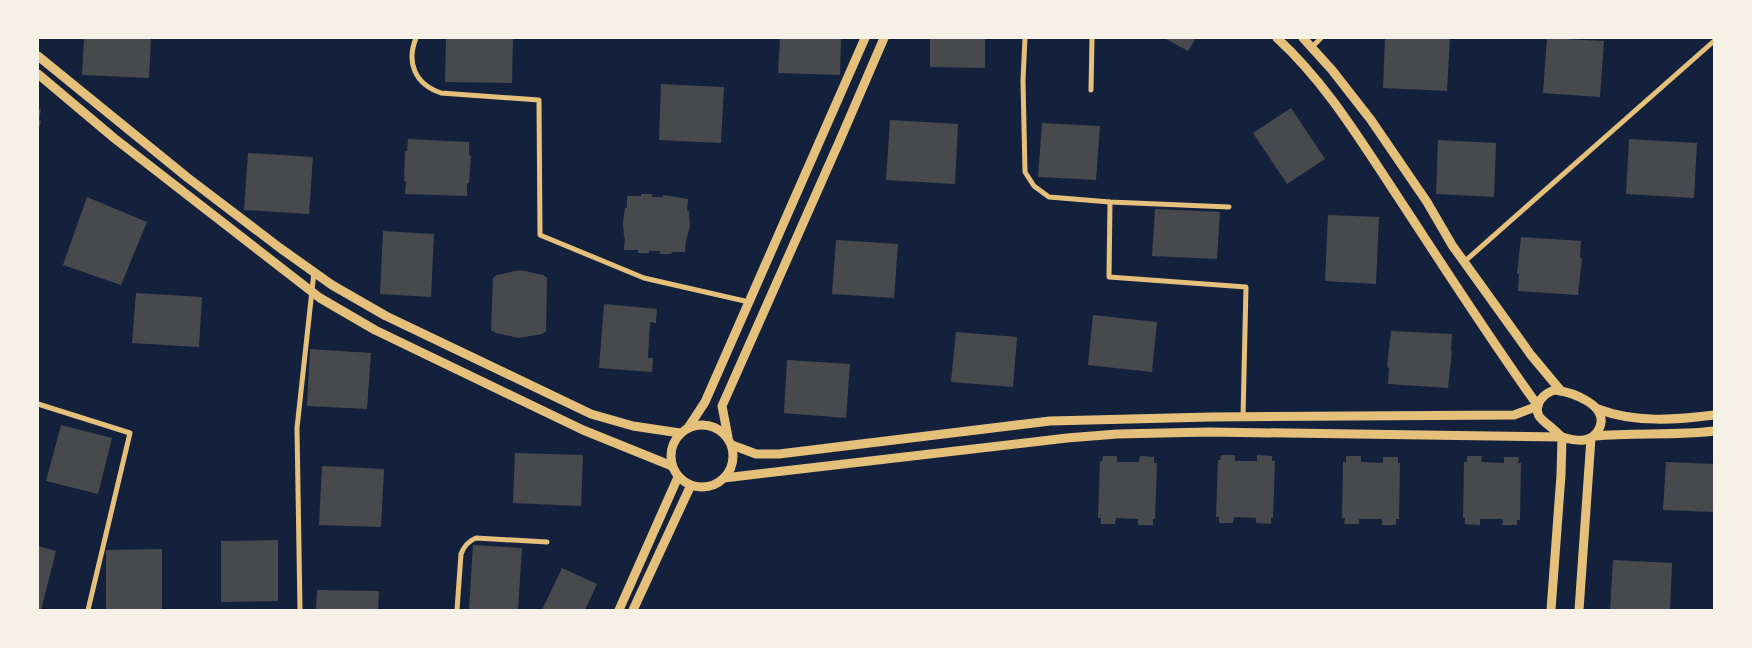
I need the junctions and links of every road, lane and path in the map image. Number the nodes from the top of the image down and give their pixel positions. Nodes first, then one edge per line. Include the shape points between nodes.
1 (416, 38) edge
2 (865, 38) edge
3 (884, 38) edge
4 (1025, 38) edge
5 (1092, 38) edge
6 (1276, 38) edge
7 (1303, 38) edge
8 (1322, 38) edge
9 (1714, 41) edge
10 (1312, 47) junction
11 (38, 56) edge
12 (38, 74) edge
13 (1091, 90) dead end
14 (1110, 202) junction
15 (1230, 207) dead end
16 (1464, 262) junction
17 (314, 272) junction
18 (312, 292) junction
19 (749, 302) junction
20 (1561, 391) junction
21 (38, 404) edge
22 (1538, 406) junction
23 (1598, 409) junction
24 (1714, 415) edge
25 (1243, 417) junction
26 (684, 431) junction
27 (1714, 431) edge
28 (1562, 436) junction
29 (1593, 437) junction
30 (730, 441) junction
31 (672, 466) junction
32 (678, 477) junction
33 (724, 478) junction
34 (691, 485) junction
35 (547, 542) dead end
36 (88, 610) edge
37 (300, 610) edge
38 (457, 610) edge
39 (619, 610) edge
40 (634, 610) edge
41 (1551, 610) edge
42 (1579, 610) edge

1 - 19 street via 413,66 419,79 432,90 539,100 540,235 644,278
2 - 19 street
3 - 30 street via 722,406
4 - 14 street via 1025,172 1029,180 1049,197
5 - 13 street
6 - 22 street via 1304,65 1342,112
7 - 10 street
8 - 10 street
9 - 16 street
10 - 16 street via 1346,86 1394,152
11 - 17 street via 188,178
12 - 18 street via 114,138
14 - 15 street
14 - 25 street via 1109,277 1246,287
16 - 20 street
17 - 18 street
17 - 26 street via 386,316 591,414 633,426
18 - 31 street via 374,330 583,430
18 - 37 street via 298,428
19 - 26 street via 705,402
20 - 22 street via 1548,392
20 - 23 street
21 - 36 street via 130,433
22 - 25 street via 1514,415
22 - 28 street via 1540,416
23 - 24 street via 1629,417
23 - 29 street via 1601,425
25 - 30 street via 1050,421 779,454 756,454
26 - 30 street via 705,424 714,426
26 - 31 street via 675,440
27 - 29 street
28 - 29 street via 1583,440
28 - 33 street via 1117,434
28 - 41 street
29 - 42 street
30 - 33 street via 733,463
31 - 32 street
32 - 34 street
32 - 39 street
33 - 34 street via 708,487
34 - 40 street
35 - 38 street via 471,540 461,554

